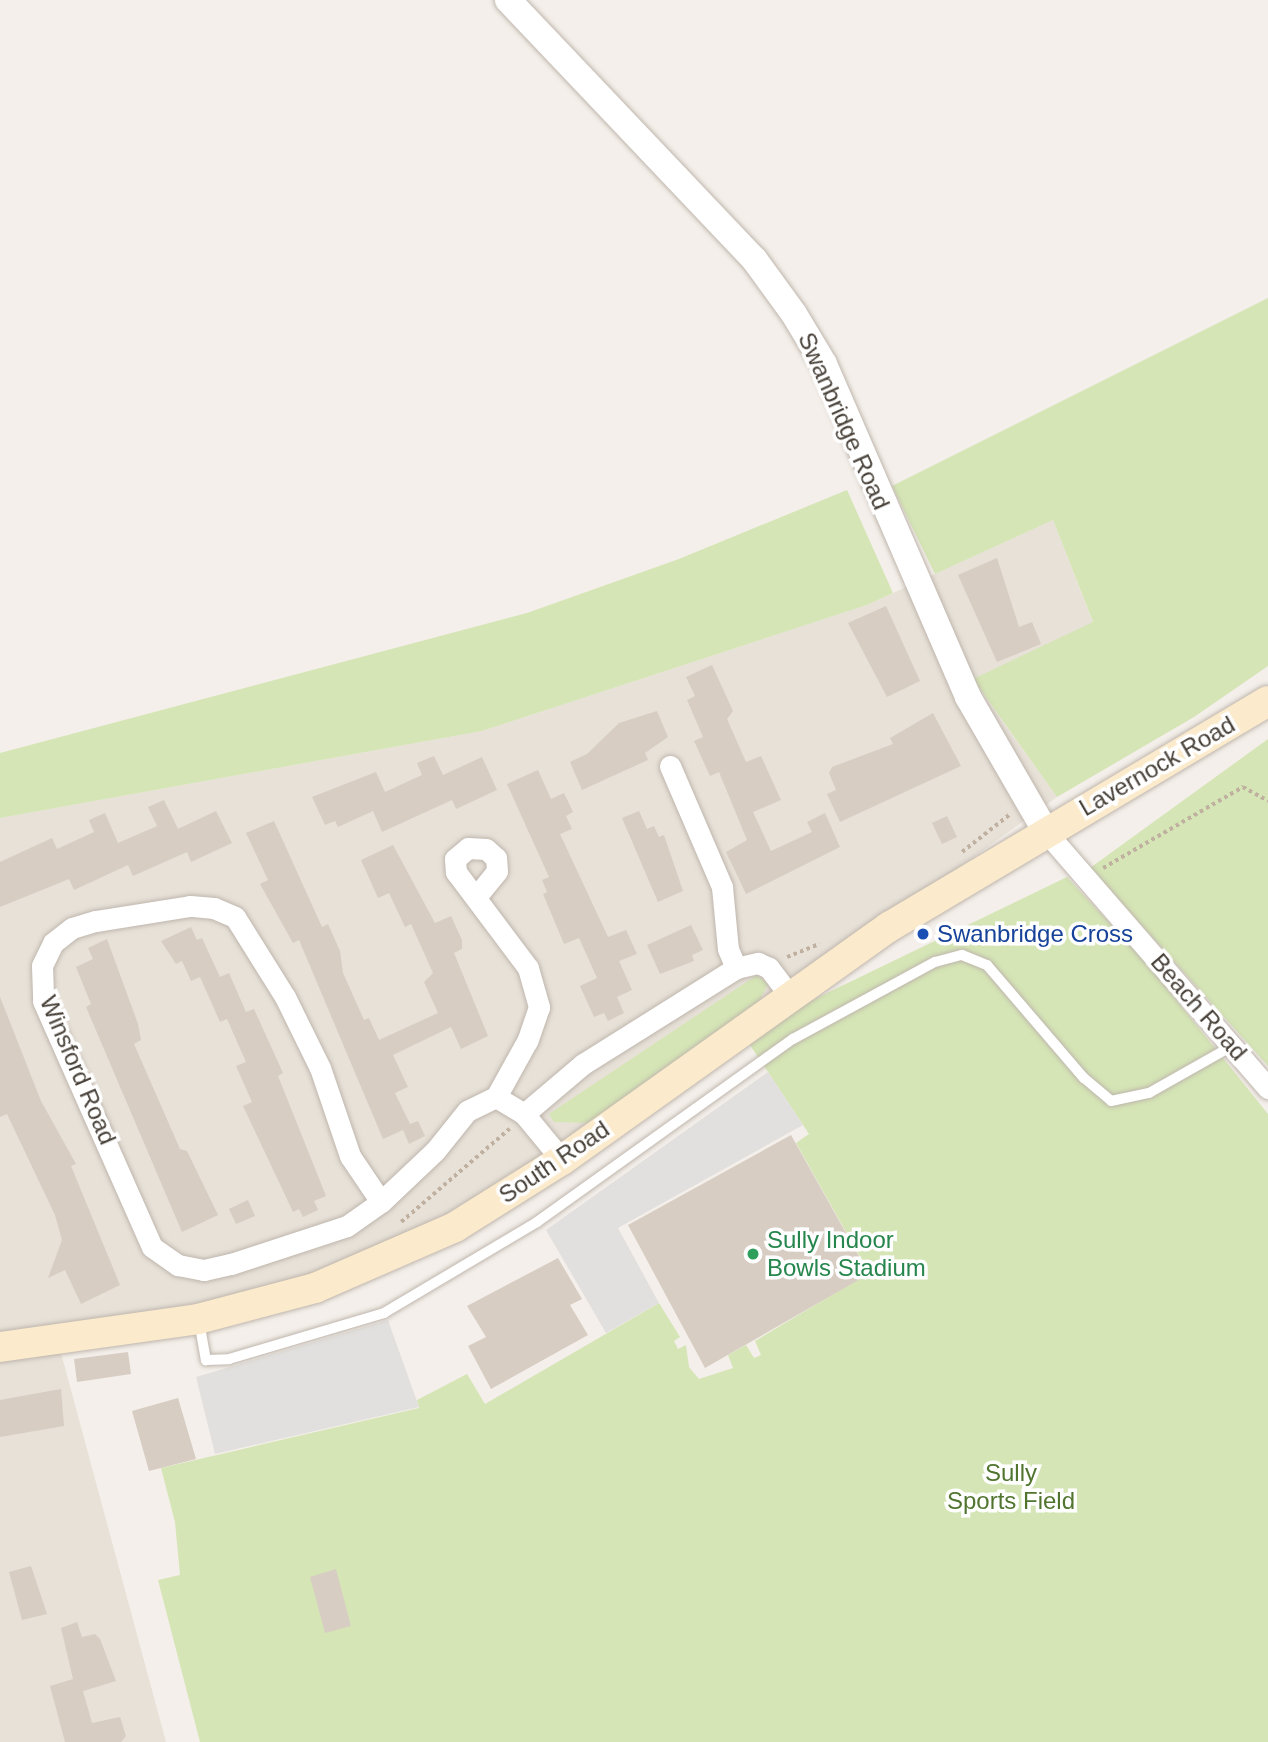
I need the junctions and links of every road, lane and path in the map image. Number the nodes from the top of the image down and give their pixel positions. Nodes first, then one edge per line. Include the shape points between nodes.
1 (508, 0) edge
2 (1268, 701) edge
3 (670, 766) dead end
4 (1268, 801) edge
5 (1046, 832) junction
6 (1084, 879) junction
7 (476, 897) dead end
8 (736, 968) junction
9 (789, 995) junction
10 (1234, 1045) junction
11 (1268, 1088) edge
12 (496, 1097) junction
13 (524, 1114) junction
14 (562, 1160) junction
15 (381, 1202) junction
16 (198, 1319) junction
17 (0, 1347) edge

1 - 5 street, Swanbridge Road via 754,259 794,314 824,364 968,697
2 - 5 main road, Lavernock Road
3 - 8 street via 722,887 728,949
4 - 6 path via 1242,787
5 - 6 street, Beach Road
5 - 9 main road, South Road
6 - 10 street, Beach Road
7 - 12 street via 528,968 539,1007 527,1041
8 - 9 street via 758,963 769,968
8 - 13 street via 583,1064
9 - 14 main road, South Road
10 - 11 street, Beach Road
10 - 16 lane via 1149,1093 1111,1101 1084,1078 987,965 962,955 935,962 793,1039 517,1235 384,1313 229,1359 206,1360
12 - 13 street
12 - 15 street, Winsford Road via 467,1111 435,1151
13 - 14 street
14 - 16 main road, South Road via 455,1227 389,1259 315,1288
15 - 15 street, Winsford Road via 312,1241 204,1270 178,1265 152,1247 43,1001 42,966 53,943 72,928 95,921 190,906 214,908 235,917 285,997 320,1068 350,1156
16 - 17 main road, South Road

